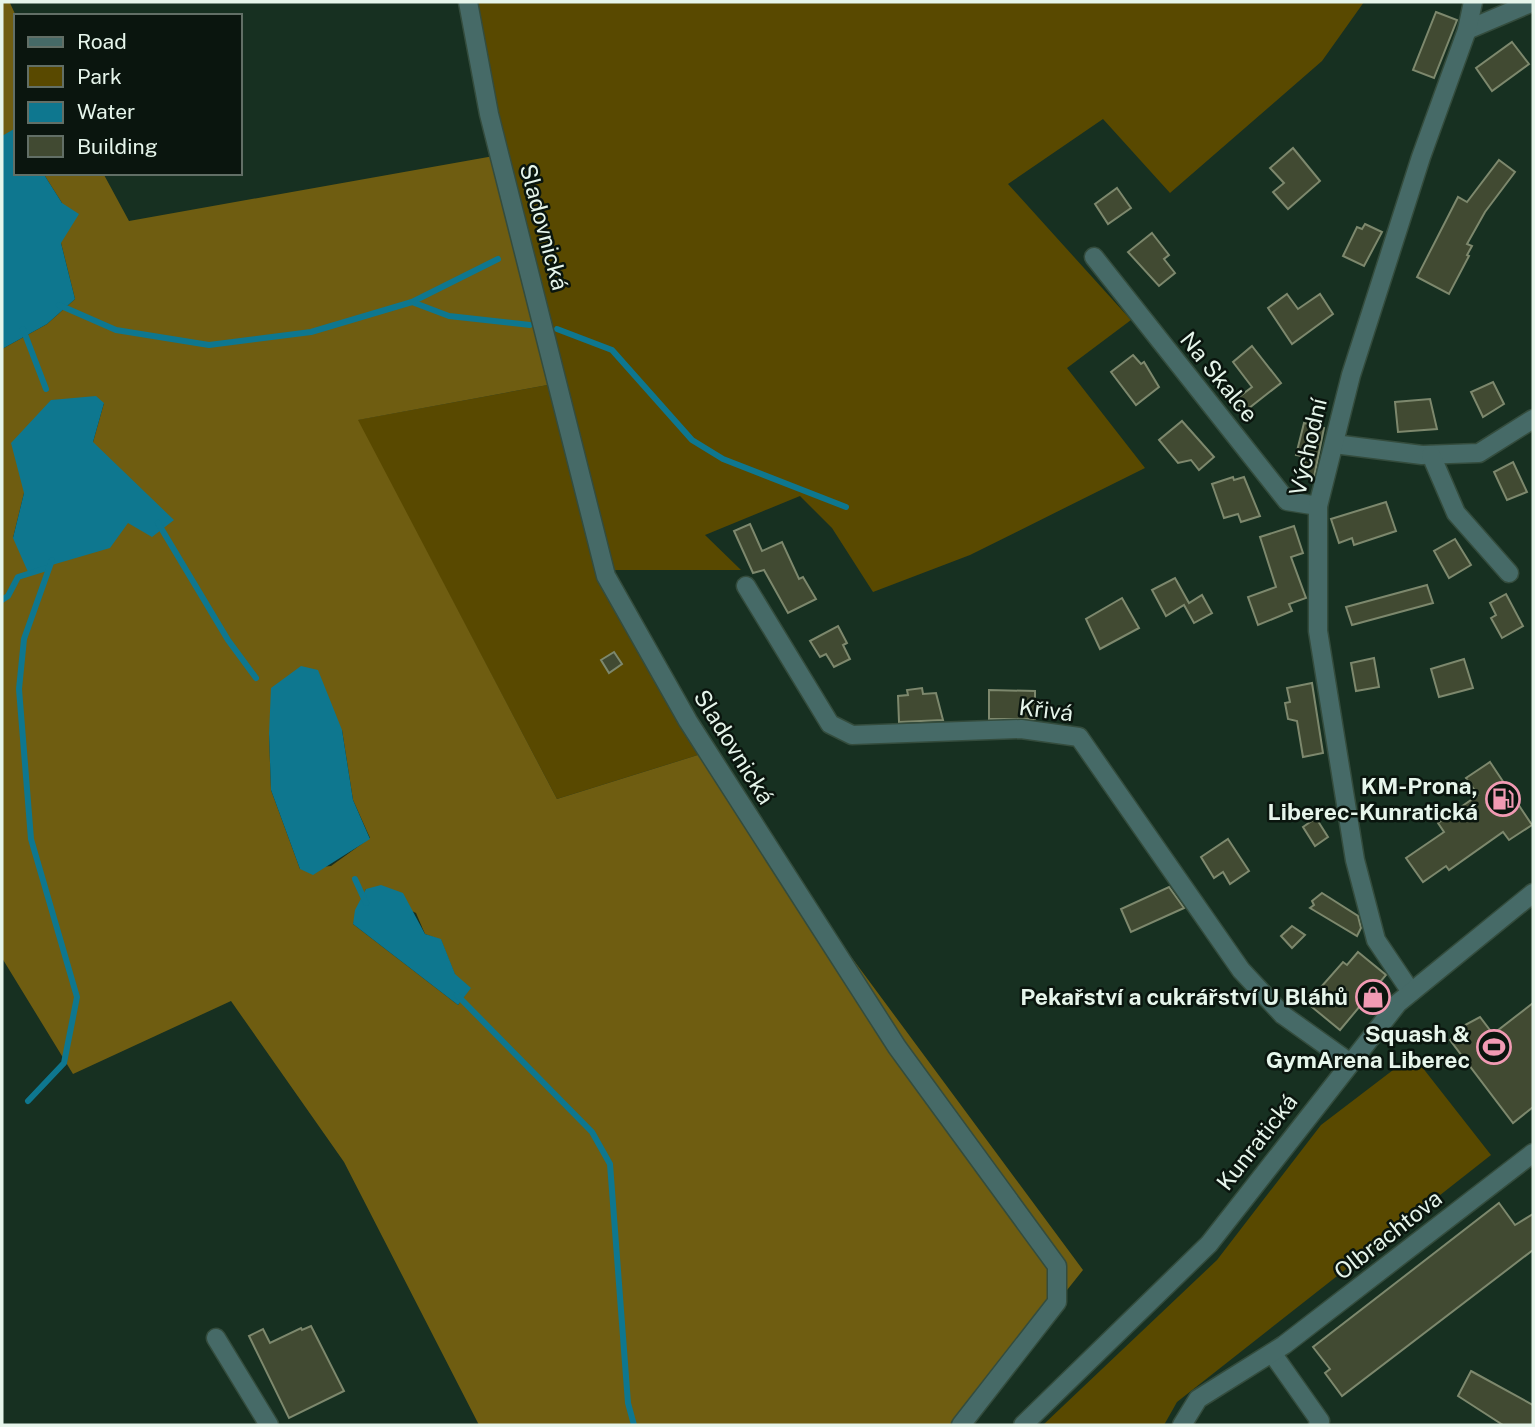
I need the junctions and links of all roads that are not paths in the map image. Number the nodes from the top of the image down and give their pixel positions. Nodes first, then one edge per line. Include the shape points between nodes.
1 (468, 2) edge
2 (1473, 2) edge
3 (1533, 2) edge
4 (1467, 30) junction
5 (1094, 257) dead end
6 (1533, 419) edge
7 (1334, 444) junction
8 (1431, 455) junction
9 (1318, 506) junction
10 (1509, 573) dead end
11 (746, 586) dead end
12 (1533, 893) edge
13 (1411, 992) junction
14 (1349, 1062) junction
15 (1533, 1153) edge
16 (216, 1338) dead end
17 (1272, 1353) junction
18 (269, 1425) edge
19 (961, 1425) edge
20 (1023, 1425) edge
21 (1182, 1425) edge
22 (1318, 1425) edge

1 - 19 street, Sladovnická via 489,114 606,576 688,721 897,1047 1057,1266 1057,1302
2 - 4 street, Východní
3 - 4 street
4 - 7 street, Východní via 1351,375
5 - 9 street, Na Skalce via 1287,502
6 - 8 street via 1479,453
7 - 8 street
7 - 9 street, Východní
8 - 10 street via 1456,513
9 - 13 street, Východní via 1318,631 1356,860 1376,940
11 - 14 street, Křivá via 830,724 852,735 1021,729 1079,737 1241,970 1283,1015
12 - 13 street, Kunratická
13 - 14 street, Kunratická
14 - 20 street, Kunratická via 1209,1244
15 - 17 street, Olbrachtova
16 - 18 street
17 - 21 street, Olbrachtova via 1198,1399
17 - 22 street via 1320,1421

